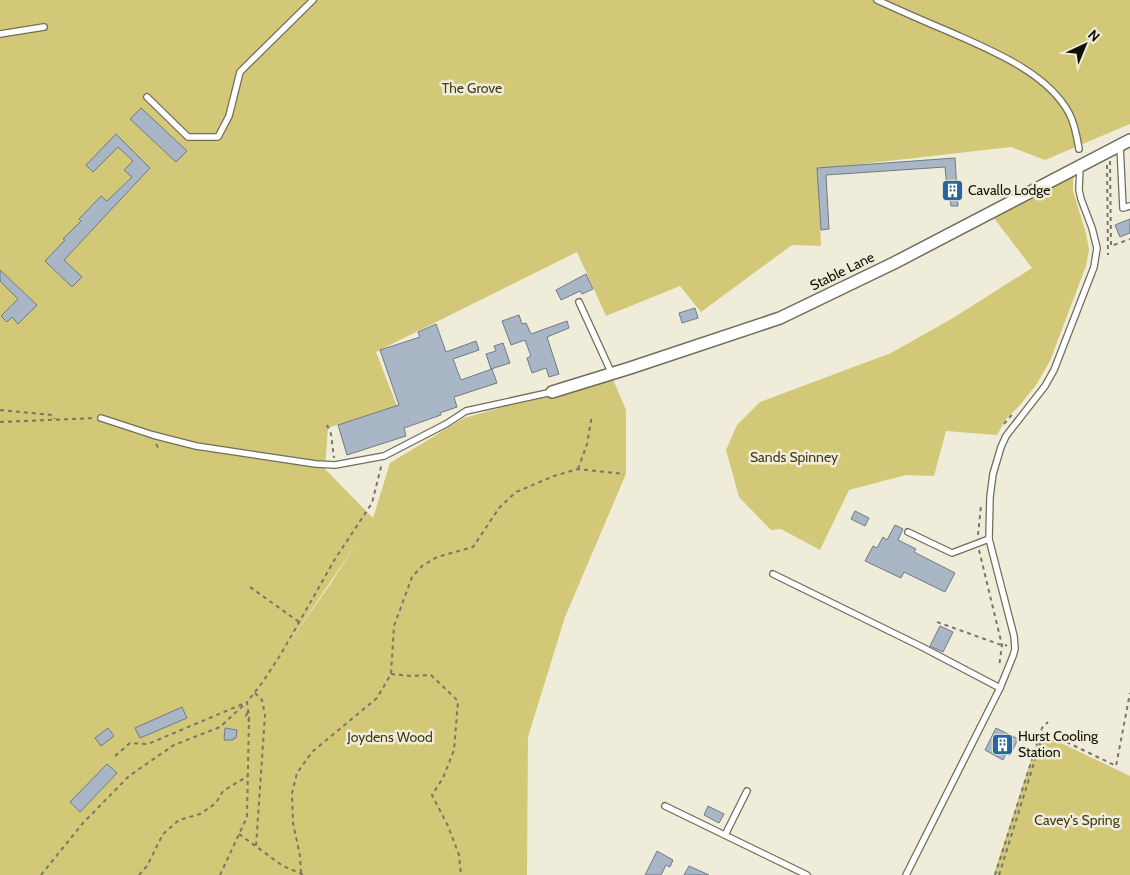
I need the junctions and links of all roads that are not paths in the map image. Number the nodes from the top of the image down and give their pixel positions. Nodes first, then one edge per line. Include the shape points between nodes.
1 (312, 0) edge
2 (877, 0) edge
3 (44, 27) dead end
4 (0, 34) edge
5 (147, 97) dead end
6 (1117, 147) edge
7 (1079, 149) dead end
8 (1080, 165) junction
9 (1130, 206) edge
10 (579, 302) dead end
11 (612, 374) junction
12 (552, 392) joint
13 (101, 418) road end
14 (908, 532) dead end
15 (989, 539) junction
16 (773, 574) dead end
17 (1000, 688) junction
18 (747, 791) dead end
19 (665, 806) dead end
20 (725, 835) junction
21 (806, 875) edge
22 (906, 875) edge

1 - 5 lane via 240,72 229,116 218,137 188,137
2 - 7 lane via 996,53 1042,81 1068,112
3 - 4 lane
6 - 8 street, Stable Lane
6 - 9 lane via 1123,208
8 - 11 street, Stable Lane via 894,263 780,318
8 - 15 lane via 1080,199 1097,248 1094,267 1054,370 1013,425 1001,447 990,497
10 - 11 lane
11 - 12 street, Stable Lane
12 - 13 lane via 466,410 384,456 335,465 196,446
14 - 15 lane via 952,553
15 - 17 lane via 1015,642
16 - 17 lane
17 - 22 lane
18 - 20 lane
19 - 20 lane
20 - 21 lane

